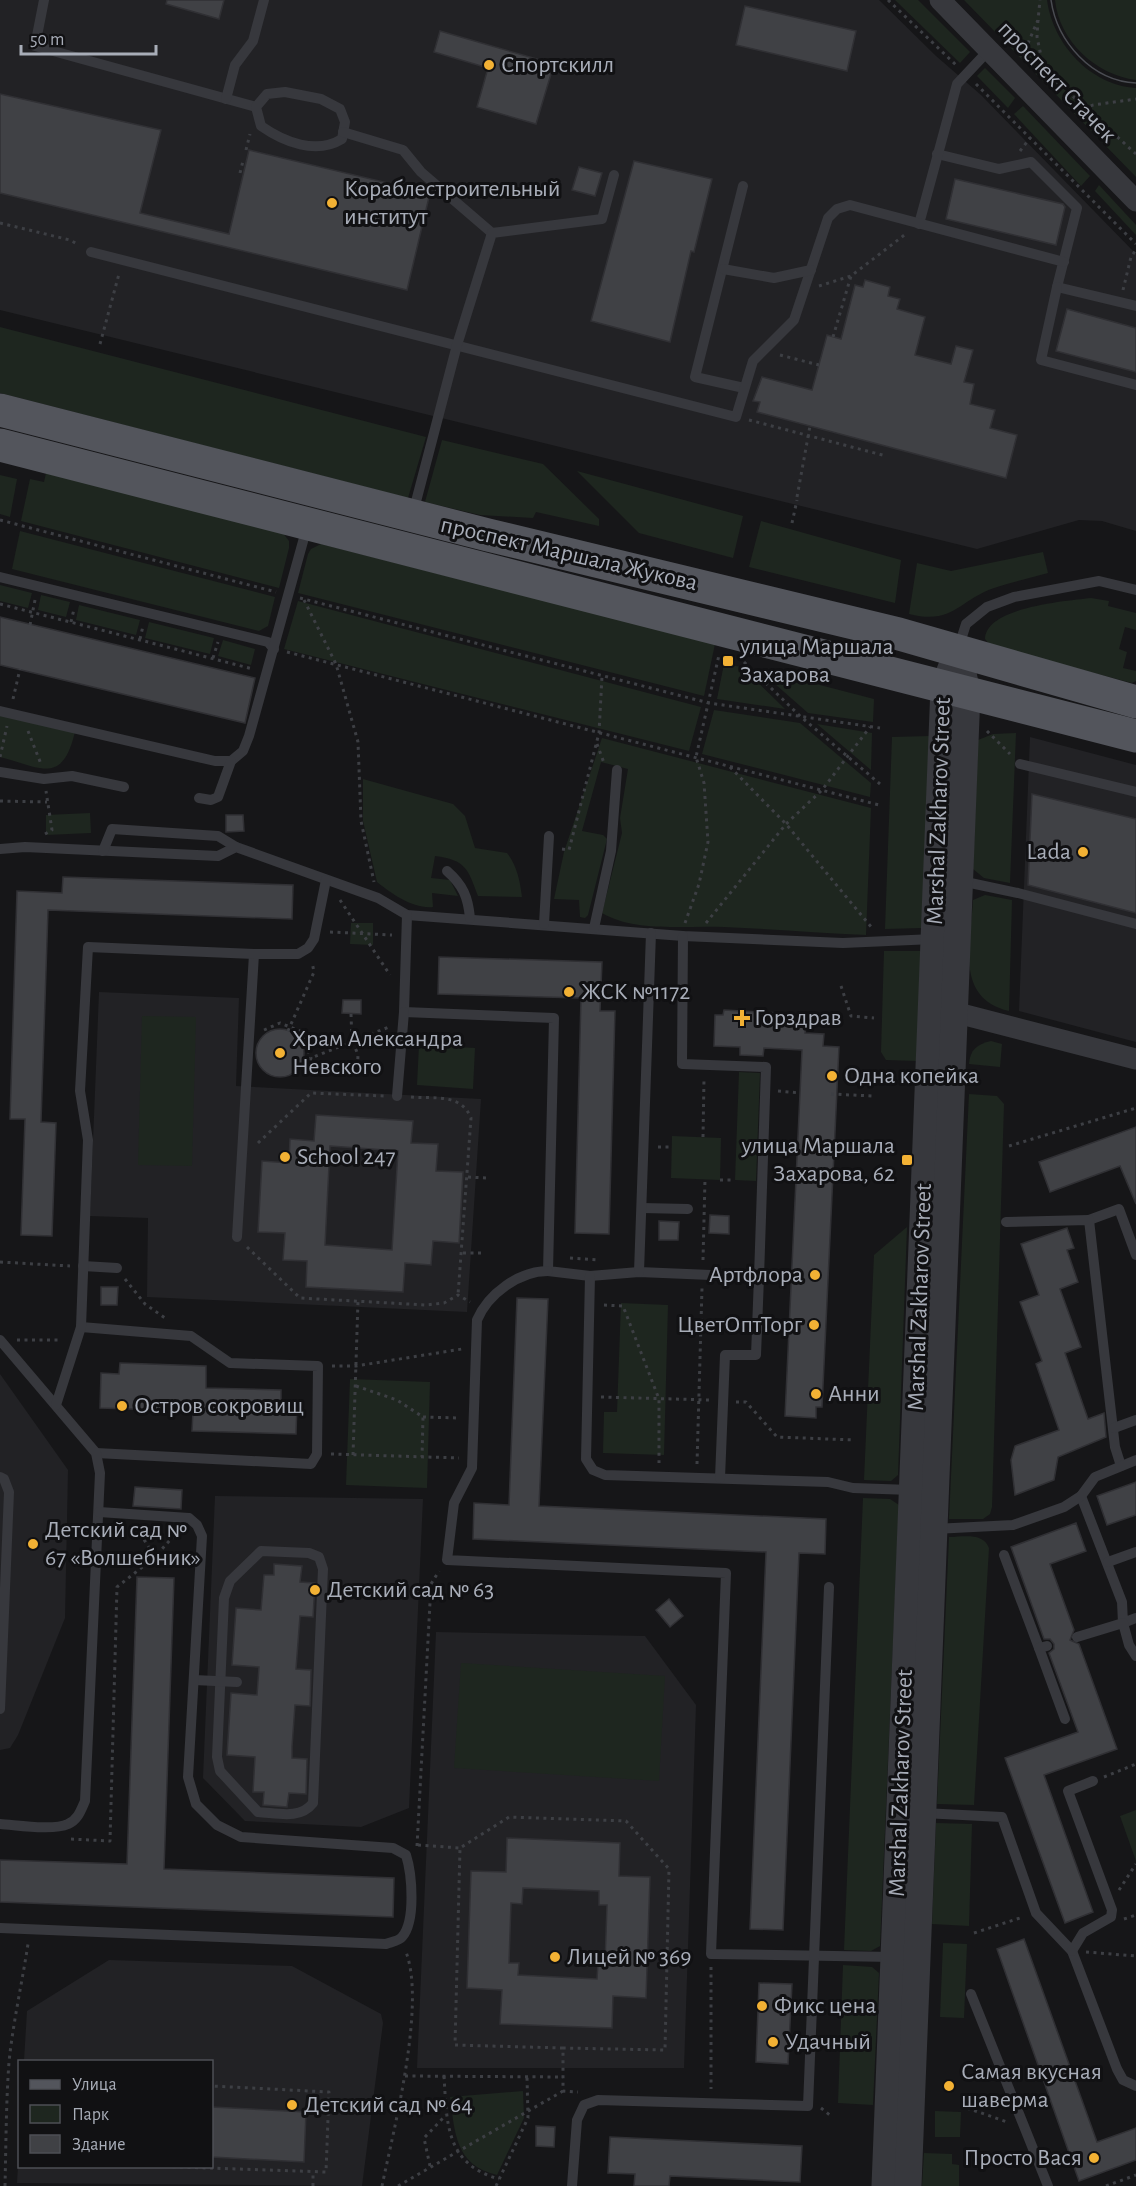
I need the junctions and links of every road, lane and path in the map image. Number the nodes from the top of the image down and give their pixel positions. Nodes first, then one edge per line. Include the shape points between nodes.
1 (44, 0) edge
2 (264, 0) edge
3 (888, 0) edge
4 (940, 0) edge
5 (1040, 0) edge
6 (1038, 20) junction
7 (989, 50) junction
8 (1022, 57) dead end
9 (966, 74) junction
10 (226, 99) junction
11 (1136, 99) edge
12 (256, 107) junction
13 (1085, 107) junction
14 (1077, 112) dead end
15 (343, 132) junction
16 (937, 154) junction
17 (1136, 154) edge
18 (243, 161) dead end
19 (240, 173) dead end
20 (614, 175) dead end
21 (743, 186) dead end
22 (1136, 201) edge
23 (0, 223) edge
24 (919, 224) junction
25 (492, 233) junction
26 (1136, 244) edge
27 (1136, 250) edge
28 (91, 252) joint
29 (122, 260) junction
30 (1064, 262) junction
31 (723, 269) junction
32 (811, 270) junction
33 (851, 276) junction
34 (1057, 287) junction
35 (804, 289) junction
36 (1120, 303) junction
37 (1136, 306) edge
38 (833, 337) dead end
39 (100, 344) dead end
40 (457, 345) junction
41 (762, 351) junction
42 (819, 365) dead end
43 (1136, 385) edge
44 (744, 388) junction
45 (0, 410) edge
46 (736, 417) junction
47 (810, 426) dead end
48 (809, 435) junction
49 (0, 445) edge
50 (886, 456) dead end
51 (311, 507) junction
52 (412, 516) junction
53 (0, 520) edge
54 (792, 523) dead end
55 (0, 577) edge
56 (39, 586) junction
57 (1136, 590) edge
58 (276, 592) dead end
59 (295, 597) dead end
60 (304, 599) junction
61 (0, 604) edge
62 (33, 612) junction
63 (30, 625) dead end
64 (274, 649) junction
65 (958, 651) junction
66 (720, 652) dead end
67 (738, 656) dead end
68 (336, 664) junction
69 (20, 669) dead end
70 (267, 672) junction
71 (602, 676) junction
72 (955, 689) junction
73 (1136, 702) edge
74 (709, 704) junction
75 (5, 712) edge
76 (800, 716) junction
77 (870, 727) junction
78 (27, 728) dead end
79 (880, 728) dead end
80 (986, 730) dead end
81 (599, 733) junction
82 (1136, 736) edge
83 (597, 742) junction
84 (1, 747) edge
85 (0, 757) edge
86 (696, 757) junction
87 (847, 757) junction
88 (231, 761) junction
89 (1020, 764) joint
90 (729, 765) junction
91 (42, 767) dead end
92 (616, 770) joint
93 (0, 772) edge
94 (44, 783) dead end
95 (880, 784) dead end
96 (124, 787) dead end
97 (822, 790) junction
98 (1136, 792) edge
99 (198, 798) dead end
100 (0, 801) edge
101 (47, 802) junction
102 (879, 805) dead end
103 (786, 824) junction
104 (37, 839) dead end
105 (548, 841) joint
106 (236, 847) junction
107 (0, 849) edge
108 (103, 851) junction
109 (447, 871) dead end
110 (326, 880) junction
111 (948, 881) junction
112 (378, 898) junction
113 (407, 915) junction
114 (470, 918) junction
115 (544, 924) junction
116 (1136, 924) edge
117 (594, 928) junction
118 (316, 932) junction
119 (651, 933) junction
120 (362, 934) junction
121 (877, 934) dead end
122 (406, 936) junction
123 (687, 936) junction
124 (934, 939) junction
125 (254, 954) junction
126 (314, 972) dead end
127 (841, 987) dead end
128 (405, 996) junction
129 (943, 1009) junction
130 (404, 1012) junction
131 (351, 1014) dead end
132 (874, 1018) dead end
133 (393, 1026) dead end
134 (289, 1029) junction
135 (249, 1036) junction
136 (352, 1042) junction
137 (311, 1058) junction
138 (1136, 1059) edge
139 (301, 1062) dead end
140 (705, 1065) junction
141 (306, 1072) dead end
142 (357, 1078) dead end
143 (765, 1091) junction
144 (800, 1093) dead end
145 (831, 1094) dead end
146 (397, 1096) junction
147 (872, 1096) dead end
148 (1136, 1108) edge
149 (703, 1137) dead end
150 (1009, 1146) dead end
151 (243, 1161) junction
152 (468, 1177) junction
153 (486, 1178) dead end
154 (705, 1179) dead end
155 (720, 1180) dead end
156 (735, 1180) dead end
157 (642, 1208) junction
158 (688, 1209) dead end
159 (1089, 1220) junction
160 (1006, 1222) dead end
161 (237, 1237) joint
162 (463, 1253) junction
163 (482, 1253) dead end
164 (1136, 1255) edge
165 (0, 1262) edge
166 (83, 1266) junction
167 (117, 1268) joint
168 (548, 1271) junction
169 (639, 1272) junction
170 (703, 1275) junction
171 (591, 1276) junction
172 (759, 1277) junction
173 (458, 1294) junction
174 (358, 1301) junction
175 (590, 1305) junction
176 (481, 1309) junction
177 (81, 1327) junction
178 (191, 1336) junction
179 (3, 1340) edge
180 (63, 1340) dead end
181 (476, 1346) junction
182 (318, 1366) junction
183 (356, 1366) junction
184 (355, 1385) junction
185 (588, 1397) junction
186 (659, 1399) junction
187 (699, 1400) junction
188 (723, 1401) junction
189 (56, 1406) junction
190 (423, 1417) junction
191 (474, 1419) junction
192 (1136, 1420) edge
193 (1114, 1428) junction
194 (854, 1440) dead end
195 (96, 1453) junction
196 (316, 1454) junction
197 (353, 1455) junction
198 (422, 1457) junction
199 (473, 1459) junction
200 (1136, 1460) edge
201 (1121, 1466) junction
202 (0, 1477) edge
203 (659, 1477) junction
204 (696, 1478) junction
205 (720, 1478) junction
206 (924, 1491) junction
207 (1082, 1496) junction
208 (99, 1512) junction
209 (127, 1513) junction
210 (189, 1518) junction
211 (922, 1528) junction
212 (1136, 1552) edge
213 (1004, 1555) dead end
214 (155, 1557) junction
215 (447, 1560) junction
216 (1108, 1562) junction
217 (202, 1564) junction
218 (829, 1587) dead end
219 (1136, 1618) edge
220 (1123, 1623) junction
221 (1077, 1637) dead end
222 (1136, 1656) edge
223 (194, 1680) junction
224 (220, 1681) junction
225 (237, 1682) dead end
226 (0, 1709) edge
227 (1065, 1719) dead end
228 (1136, 1764) edge
229 (1093, 1782) joint
230 (911, 1812) junction
231 (0, 1824) edge
232 (66, 1839) dead end
233 (418, 1845) junction
234 (460, 1848) junction
235 (406, 1855) junction
236 (1136, 1864) edge
237 (1109, 1901) junction
238 (1036, 1913) junction
239 (0, 1928) edge
240 (31, 1929) junction
241 (974, 1932) dead end
242 (401, 1939) junction
243 (1072, 1951) junction
244 (711, 1954) junction
245 (813, 1956) junction
246 (1136, 1956) edge
247 (906, 1958) junction
248 (971, 1994) dead end
249 (564, 2048) junction
250 (564, 2064) dead end
251 (405, 2076) junction
252 (444, 2076) junction
253 (527, 2077) junction
254 (563, 2077) dead end
255 (213, 2086) edge
256 (1136, 2086) edge
257 (563, 2091) dead end
258 (711, 2094) dead end
259 (967, 2108) dead end
260 (528, 2112) junction
261 (446, 2115) junction
262 (1026, 2129) junction
263 (456, 2151) junction
264 (430, 2167) junction
265 (205, 2168) edge
266 (314, 2172) junction
267 (1136, 2175) edge
268 (498, 2179) junction
269 (5, 2186) edge
270 (313, 2186) edge
271 (382, 2186) edge
272 (398, 2186) edge
273 (496, 2186) edge
274 (572, 2186) edge
275 (885, 2186) edge
276 (908, 2186) edge
277 (1048, 2186) edge
278 (1106, 2186) edge

1 - 10 lane via 35,46
2 - 10 lane via 253,41 235,65
3 - 9 path
4 - 7 street, проспект Стачек
5 - 6 path
6 - 8 path
6 - 13 path via 1037,38 1044,70
7 - 9 lane
7 - 22 street, проспект Стачек
9 - 16 lane via 952,83
9 - 26 path
10 - 12 lane
11 - 13 path
12 - 15 lane via 261,126 294,143 333,145 342,139
12 - 15 lane via 267,94 285,92 321,99 340,109 345,122
13 - 14 path
13 - 17 path
15 - 25 lane via 403,150 421,172
16 - 24 lane
16 - 30 lane via 999,169 1024,162 1037,165 1077,208
18 - 19 path
20 - 25 lane via 602,219
21 - 31 lane
23 - 28 path via 70,240
24 - 30 lane
24 - 32 lane via 850,205 837,209 828,218
24 - 33 path
25 - 40 lane
27 - 36 path
28 - 29 lane
29 - 39 path
29 - 40 lane
30 - 34 lane
31 - 32 lane via 774,278
31 - 44 lane via 695,377
32 - 35 lane
33 - 35 path
33 - 38 path
34 - 36 lane
34 - 43 lane via 1041,360
35 - 41 lane via 794,320
36 - 37 lane
40 - 46 lane
40 - 52 lane
41 - 42 path
41 - 44 lane via 753,360
44 - 46 lane
45 - 51 main road, проспект Маршала Жукова
46 - 48 path
47 - 48 path
48 - 50 path
48 - 54 path
49 - 51 main road, проспект Маршала Жукова
51 - 52 main road, проспект Маршала Жукова
51 - 64 lane
51 - 72 main road, проспект Маршала Жукова
52 - 65 main road, проспект Маршала Жукова
53 - 58 path
55 - 56 lane
56 - 62 path
56 - 64 lane via 267,642
57 - 65 lane via 1099,581 1014,597 987,607 966,624
59 - 60 path
60 - 68 path
60 - 71 path
61 - 62 path
62 - 63 path
62 - 70 path
64 - 68 path
64 - 70 lane
65 - 72 street, Marshal Zakharov Street
65 - 73 main road, проспект Маршала Жукова
66 - 74 path
67 - 76 path
68 - 81 path
68 - 112 path via 358,742 361,821
69 - 75 path
70 - 88 lane via 243,751
71 - 74 path
71 - 81 path
72 - 82 main road, проспект Маршала Жукова
72 - 111 street, Marshal Zakharov Street
74 - 76 path
74 - 86 path
75 - 84 path
75 - 88 lane via 215,762
76 - 77 path
76 - 87 path
77 - 79 path
77 - 87 path
78 - 91 path
80 - 89 path
81 - 83 path
81 - 86 path
83 - 92 path via 607,769
83 - 105 path via 569,850
84 - 85 path
86 - 90 path
86 - 123 path via 704,783 708,842
87 - 95 path
87 - 97 path
88 - 99 lane via 218,796 211,800
89 - 98 lane
90 - 97 path
90 - 103 path
92 - 117 lane via 611,851
93 - 96 lane via 44,779 72,776
94 - 101 path
97 - 102 path
97 - 103 path
100 - 101 path
101 - 104 path via 52,830
103 - 121 path
103 - 123 path via 716,913
105 - 115 lane
106 - 108 lane via 218,856
106 - 108 lane via 218,836 112,829
106 - 110 lane
107 - 108 lane
109 - 114 lane via 467,896
110 - 112 lane
110 - 118 lane
110 - 120 path
111 - 116 lane via 1018,892
111 - 124 street, Marshal Zakharov Street
111 - 129 street, Marshal Zakharov Street
112 - 113 lane
113 - 114 lane
113 - 122 lane
114 - 115 lane
115 - 117 lane
117 - 119 lane
118 - 120 path
118 - 125 lane via 308,948 298,954
119 - 123 lane
119 - 157 lane
120 - 122 path
120 - 128 path
122 - 128 lane
123 - 124 lane via 843,943
123 - 140 lane via 682,1065
124 - 129 street, Marshal Zakharov Street
125 - 135 lane
125 - 166 lane via 88,947 80,1091 88,1140
126 - 134 path
127 - 132 path via 851,1016
128 - 130 lane
129 - 138 street
129 - 206 street, Marshal Zakharov Street
130 - 146 lane
130 - 168 lane via 554,1018
131 - 136 path
133 - 136 path
134 - 135 path via 280,1023
134 - 137 path via 300,1031
135 - 151 lane
136 - 137 path
136 - 142 path via 358,1055
137 - 139 path
137 - 141 path
140 - 143 lane via 766,1067
140 - 149 path
143 - 144 path
143 - 172 lane
145 - 147 path
146 - 151 path via 311,1093
146 - 152 path via 456,1100 466,1106 471,1118
148 - 150 path
151 - 161 lane
152 - 153 path
152 - 162 path
154 - 170 path
155 - 156 path
157 - 158 lane
157 - 169 lane
159 - 160 lane
159 - 164 lane via 1119,1209
159 - 193 lane
161 - 174 path via 300,1298
162 - 163 path
162 - 173 path
165 - 166 path
166 - 167 lane
166 - 177 lane
167 - 178 path via 145,1304
168 - 171 lane
168 - 176 lane via 525,1274
169 - 170 lane
169 - 171 lane
170 - 172 lane
170 - 187 path
171 - 175 lane
172 - 188 lane via 756,1355 725,1355
173 - 174 path via 444,1303 426,1305
173 - 176 path
174 - 183 path
175 - 185 lane
175 - 186 path via 622,1306
176 - 181 lane
177 - 178 lane
177 - 189 lane
178 - 182 lane via 230,1363
179 - 180 path
179 - 189 lane
181 - 183 path
181 - 191 lane
182 - 183 path
182 - 196 lane
183 - 184 path
184 - 190 path via 397,1400
184 - 197 path
185 - 186 path
185 - 203 lane via 586,1459 593,1470 605,1475
186 - 187 path
186 - 203 path
187 - 188 path
187 - 204 path
188 - 194 path via 746,1402 777,1437
188 - 205 lane
189 - 195 lane
190 - 191 path
190 - 198 path
191 - 199 lane
192 - 193 lane
193 - 201 lane
195 - 196 lane via 311,1464
195 - 208 lane
196 - 197 path
197 - 198 path
198 - 199 path
199 - 215 lane via 454,1503
200 - 201 lane
201 - 207 lane via 1095,1477
202 - 226 lane via 9,1492
203 - 204 lane
204 - 205 lane
205 - 206 lane
206 - 211 street, Marshal Zakharov Street
207 - 211 lane via 1065,1507 1013,1525
207 - 216 lane
208 - 209 lane
208 - 231 lane via 85,1801 80,1814 69,1824
209 - 210 lane
209 - 214 path
210 - 214 path
210 - 217 lane via 202,1536
211 - 230 street, Marshal Zakharov Street
212 - 216 lane
213 - 227 lane via 1043,1647
214 - 217 path
214 - 232 path via 117,1587 110,1840
215 - 233 path via 431,1584
215 - 244 lane via 726,1573
216 - 220 lane via 1122,1602
217 - 223 lane
218 - 245 lane
219 - 220 lane
220 - 221 lane
220 - 222 lane
223 - 224 lane
223 - 235 lane via 188,1777 196,1804 217,1825 241,1837 393,1848
224 - 224 lane via 224,1598 230,1581 261,1551 319,1557 323,1569 313,1803 307,1810 294,1814 258,1812 220,1771
224 - 225 lane
228 - 229 path
229 - 237 lane via 1068,1791
230 - 238 lane via 1002,1817
230 - 247 street, Marshal Zakharov Street
233 - 234 path
233 - 235 path
234 - 249 path via 454,2045
234 - 249 path via 508,1817 626,1821 669,1869 665,2050
235 - 242 lane via 411,1870 409,1925
236 - 237 path
237 - 243 lane via 1111,1917 1083,1932
238 - 241 path
238 - 243 lane
239 - 240 lane
240 - 242 lane via 386,1944
240 - 269 path via 9,2062
242 - 251 path via 412,1969
243 - 246 path
243 - 256 lane via 1117,2069 1123,2080
244 - 245 lane
244 - 258 path
245 - 247 lane
245 - 274 lane via 808,2106 598,2100 584,2105 577,2120
247 - 275 street, Marshal Zakharov Street
247 - 276 street, Marshal Zakharov Street
248 - 262 lane
249 - 250 path
251 - 252 path
251 - 271 path
252 - 253 path
252 - 261 path
253 - 254 path
253 - 260 path
255 - 266 path via 329,2092 326,2172
257 - 260 path
259 - 262 path
260 - 263 path
260 - 268 path
261 - 263 path
261 - 264 path via 424,2138
262 - 277 lane
263 - 264 path
263 - 268 path via 482,2175
264 - 272 path
265 - 266 path
266 - 270 path
267 - 278 path
268 - 273 path

